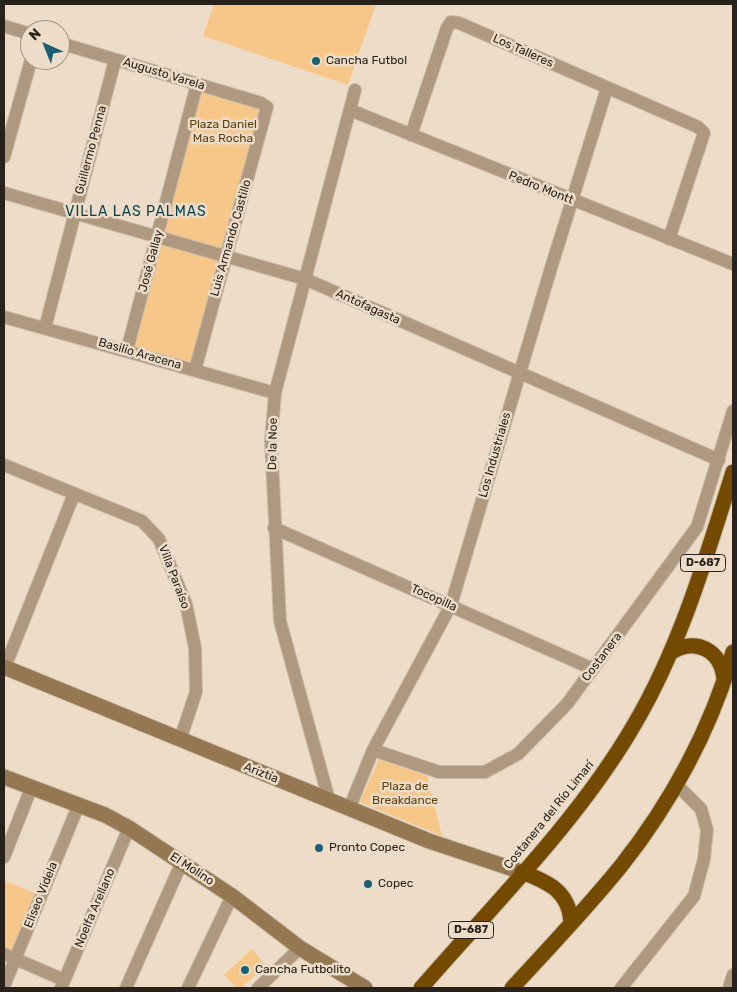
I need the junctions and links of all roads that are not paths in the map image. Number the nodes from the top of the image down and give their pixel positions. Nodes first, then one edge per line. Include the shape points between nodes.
1 (4, 26) edge
2 (20, 31) edge
3 (70, 46) edge
4 (115, 60) junction
5 (28, 70) edge
6 (197, 84) junction
7 (607, 88) junction
8 (355, 90) dead end
9 (267, 107) joint
10 (350, 110) junction
11 (411, 135) junction
12 (4, 157) edge
13 (4, 193) edge
14 (572, 200) junction
15 (75, 213) junction
16 (157, 235) junction
17 (670, 239) junction
18 (225, 256) junction
19 (733, 264) edge
20 (305, 279) junction
21 (4, 317) edge
22 (45, 328) junction
23 (127, 350) junction
24 (196, 370) junction
25 (519, 375) junction
26 (275, 393) junction
27 (733, 411) edge
28 (719, 460) junction
29 (4, 466) edge
30 (733, 472) edge
31 (74, 494) junction
32 (274, 528) junction
33 (451, 605) junction
34 (733, 652) edge
35 (670, 653) junction
36 (4, 667) edge
37 (593, 669) junction
38 (724, 680) junction
39 (180, 740) junction
40 (373, 750) junction
41 (4, 777) edge
42 (676, 784) junction
43 (32, 786) junction
44 (329, 800) junction
45 (79, 804) junction
46 (350, 809) junction
47 (129, 828) junction
48 (4, 857) edge
49 (182, 862) junction
50 (522, 872) junction
51 (232, 896) junction
52 (571, 922) junction
53 (300, 948) junction
54 (10, 956) edge
55 (733, 975) edge
56 (63, 984) edge
57 (4, 986) edge
58 (361, 987) edge
59 (126, 988) edge
60 (188, 988) edge
61 (258, 988) edge
62 (420, 988) edge
63 (512, 988) edge
64 (622, 988) edge
65 (729, 988) edge

1 - 2 street
3 - 4 street, Augusto Varela
4 - 6 street, Augusto Varela
4 - 15 street, Guillermo Penna
5 - 12 street
6 - 9 street, Augusto Varela
6 - 16 street, José Gallay
7 - 11 street, Los Talleres via 451,22
7 - 14 street, Los Industriales
7 - 17 street, Los Talleres via 698,127 704,133
8 - 10 street, De la Noe
9 - 18 street, Luis Armando Castillo
10 - 11 street, Pedro Montt
10 - 20 street, De la Noe
11 - 14 street, Pedro Montt
13 - 15 street, Antofagasta
14 - 17 street, Pedro Montt
14 - 25 street, Los Industriales
15 - 16 street, Antofagasta
15 - 22 street, Guillermo Penna
16 - 18 street, Antofagasta
16 - 23 street, José Gallay
17 - 19 street, Pedro Montt
18 - 20 street, Antofagasta
18 - 24 street, Luis Armando Castillo
20 - 25 street, Antofagasta
20 - 26 street, De la Noe
21 - 22 street, Basilio Aracena
22 - 23 street, Basilio Aracena
23 - 24 street, Basilio Aracena
24 - 26 street, Basilio Aracena
25 - 28 street, Antofagasta
25 - 33 street, Los Industriales
26 - 32 street, De la Noe via 271,441
27 - 28 street, Costanera
28 - 37 street, Costanera via 697,527
29 - 31 street, Villa Paraíso
30 - 35 highway, Costanera del Río Limarí / D-687
31 - 36 street
31 - 39 street, Villa Paraíso via 142,521 159,539 186,604 195,648 196,692
32 - 33 street, Tocopilla
32 - 44 street, De la Noe via 280,621
33 - 37 street, Tocopilla
33 - 40 street, Los Industriales
34 - 38 highway
35 - 38 highway via 690,645 704,648 718,660
35 - 50 highway, Costanera del Río Limarí / D-687 via 648,701 609,764 564,824
36 - 39 main road, Ariztía
37 - 40 street, Costanera via 567,704 518,754 485,772 439,772
38 - 42 highway via 701,737
39 - 44 main road, Ariztía
40 - 46 street, Los Industriales
41 - 43 main road, El Molino
42 - 52 highway via 621,865
42 - 64 street via 701,809 707,830 704,860 694,896
43 - 45 main road, El Molino
43 - 48 street
44 - 46 main road, Ariztía
45 - 47 main road, El Molino
45 - 54 street, Eliseo Videla
46 - 50 main road, Ariztía via 430,841
47 - 49 main road, El Molino
47 - 56 street, Noelfa Arellano
49 - 51 main road, El Molino
49 - 59 street
50 - 52 highway via 549,883 559,891 568,906
50 - 62 highway, Costanera del Río Limarí / D-687
51 - 53 main road, El Molino
51 - 60 street
52 - 63 highway
53 - 58 main road, El Molino
53 - 61 street
54 - 56 street
54 - 57 street, Eliseo Videla
55 - 65 street

